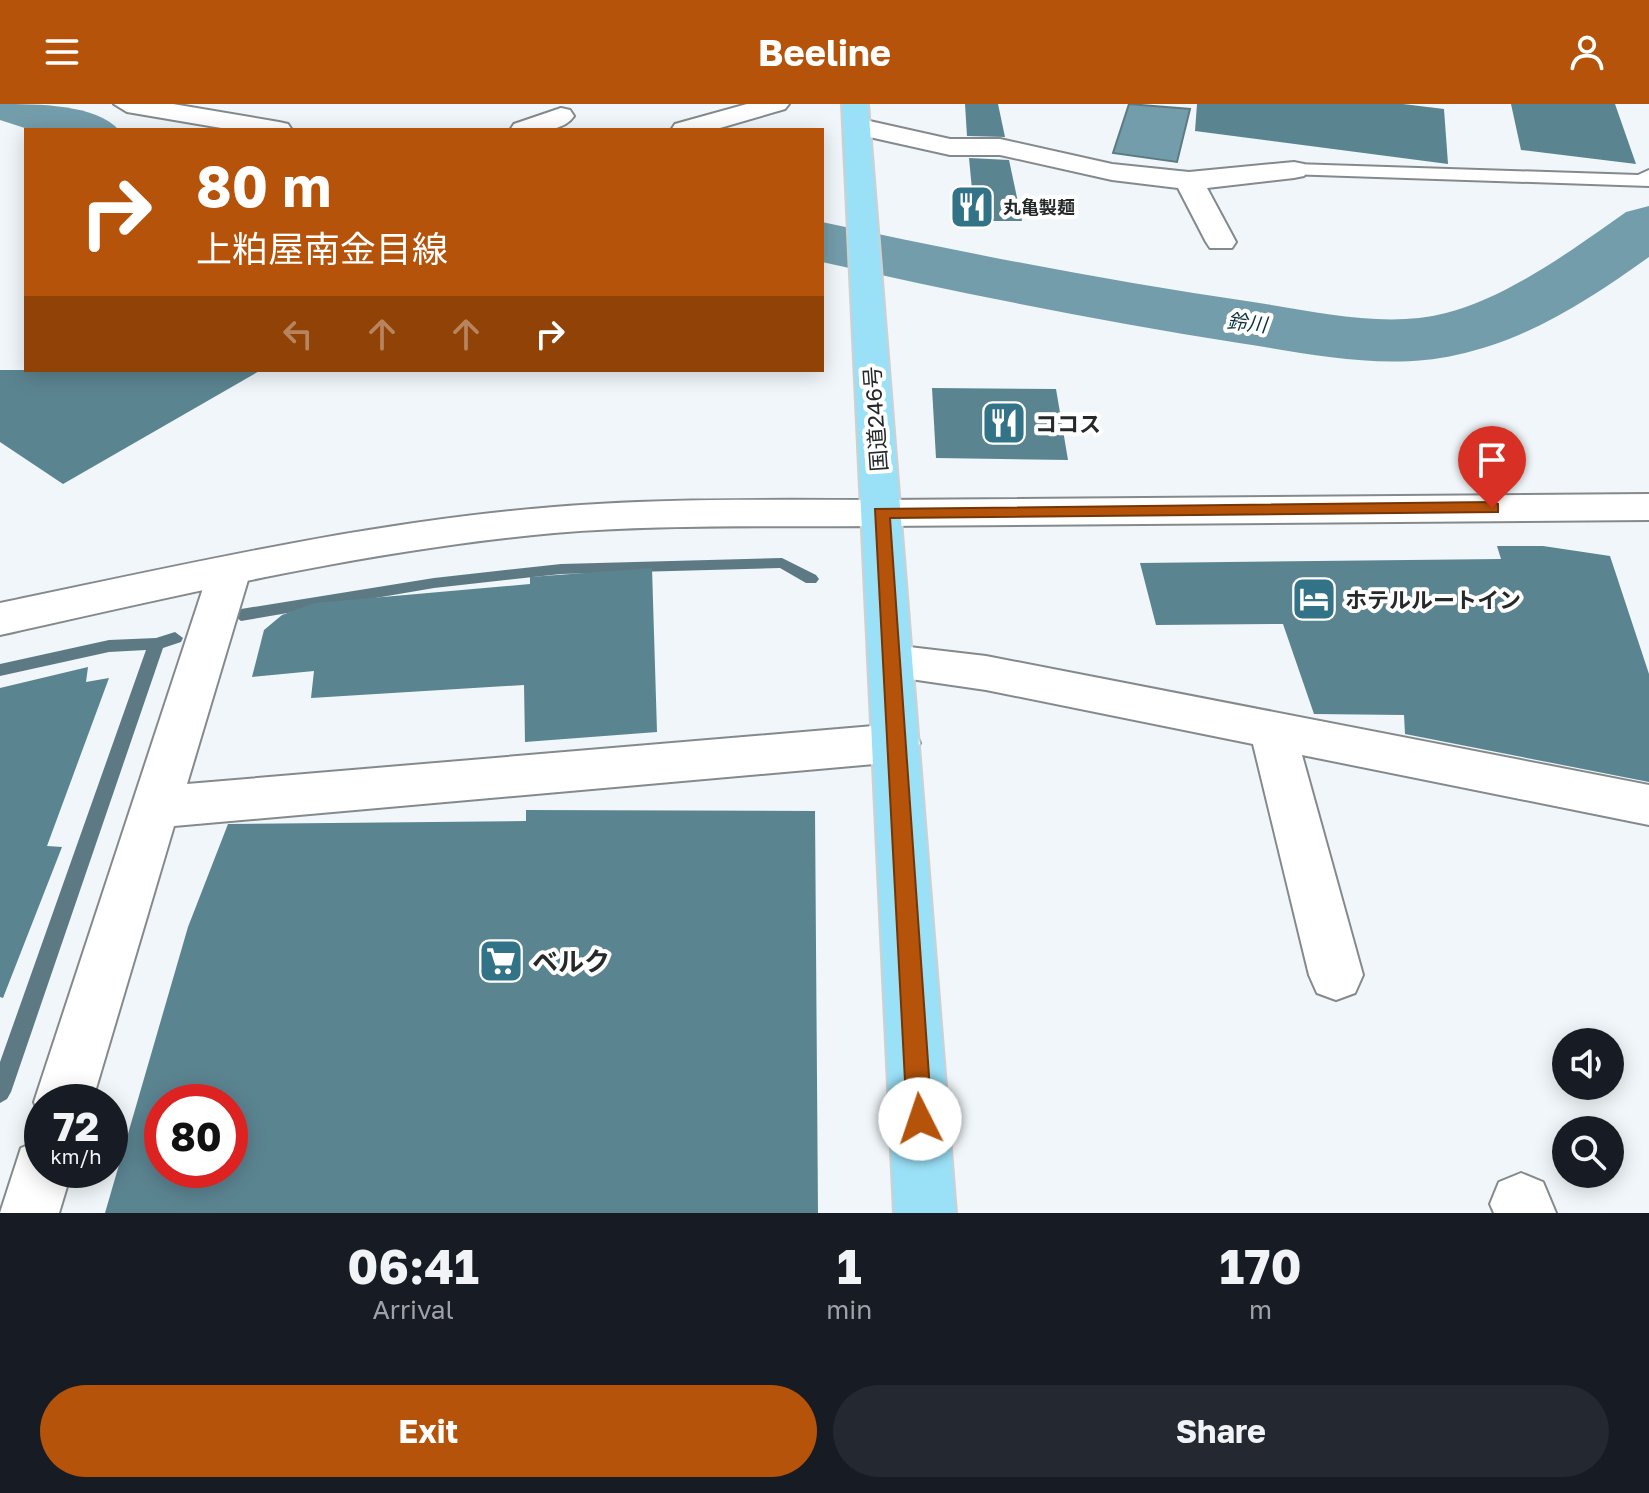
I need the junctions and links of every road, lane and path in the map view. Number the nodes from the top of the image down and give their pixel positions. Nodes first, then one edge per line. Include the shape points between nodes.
1 (127, 104) edge
2 (776, 104) edge
3 (856, 115) edge
4 (561, 116) dead end
5 (267, 128) edge
6 (528, 128) edge
7 (691, 128) edge
8 (1294, 170) joint
9 (1649, 176) edge
10 (1189, 181) junction
11 (1221, 242) dead end
12 (1649, 507) edge
13 (881, 513) junction
14 (230, 570) junction
15 (0, 619) edge
16 (892, 662) junction
17 (1272, 728) junction
18 (897, 743) junction
19 (1649, 805) edge
20 (157, 807) junction
21 (1336, 975) dead end
22 (69, 1084) edge
23 (36, 1188) edge
24 (28, 1213) edge
25 (925, 1213) edge

1 - 5 street
2 - 7 street
3 - 10 street via 950,147 1000,147 1112,172
3 - 13 highway, 国道246号
4 - 6 street
8 - 9 lane via 1643,181
8 - 10 street
10 - 11 street
12 - 13 street
13 - 14 street via 555,520 397,539
13 - 16 highway, 国道246号
14 - 15 street
14 - 20 street
16 - 17 street via 986,673
16 - 18 highway, 国道246号
17 - 19 street
17 - 21 street
18 - 20 street
18 - 25 highway, 国道246号
20 - 22 street
23 - 24 street

